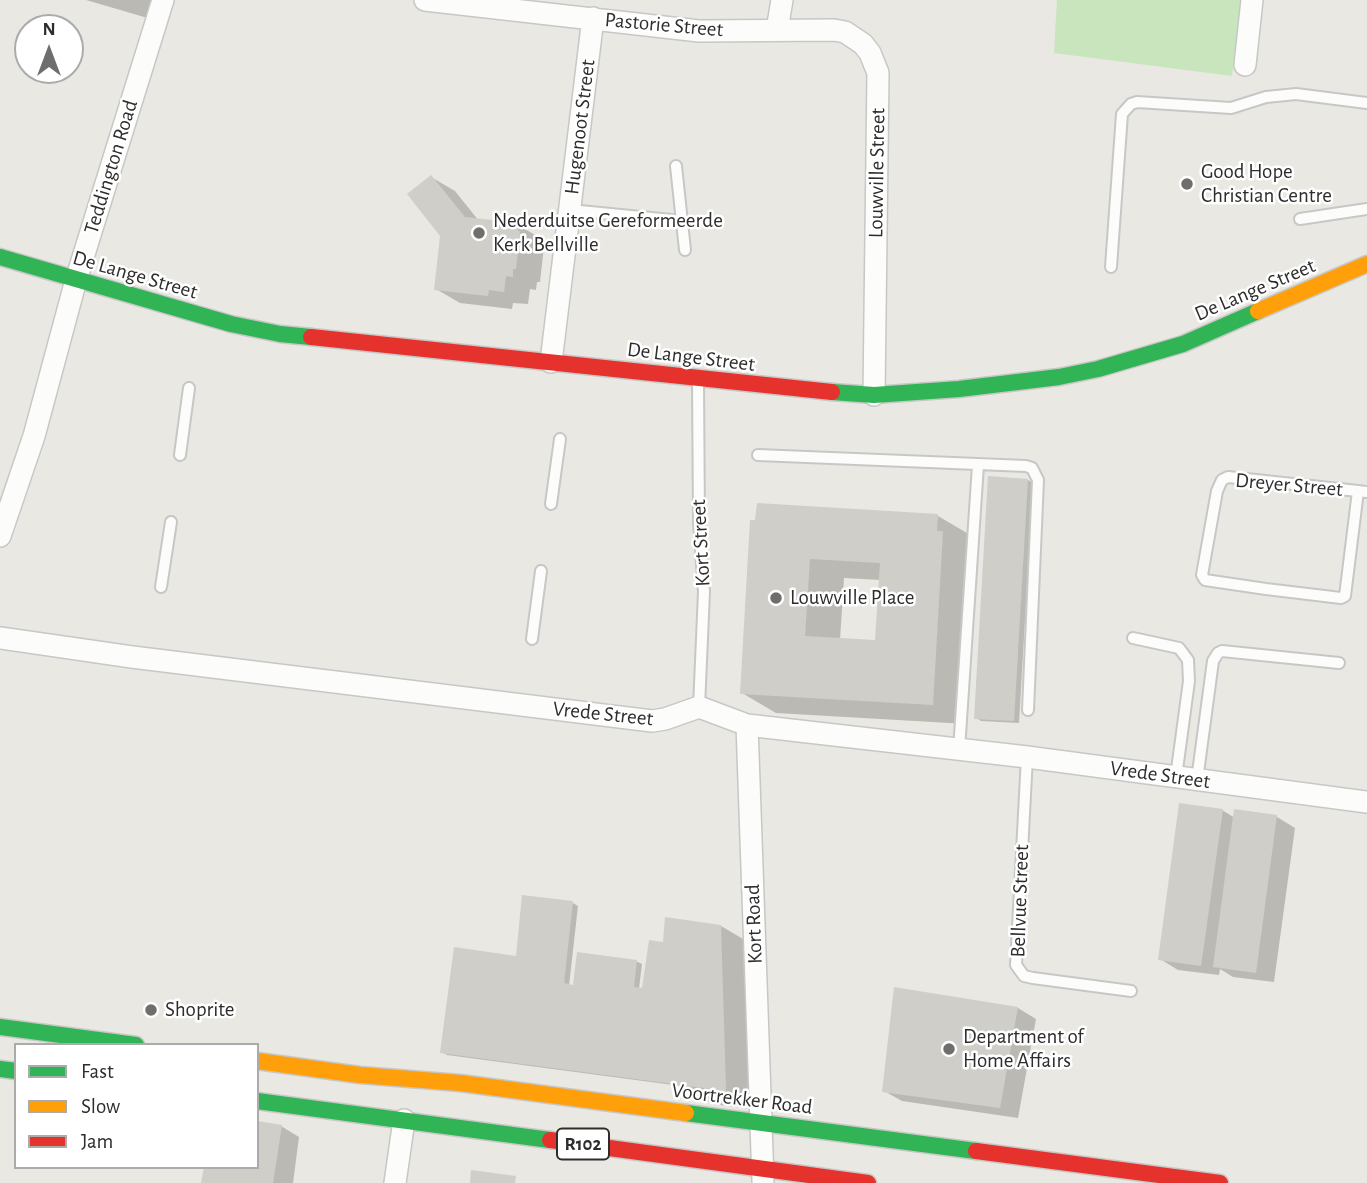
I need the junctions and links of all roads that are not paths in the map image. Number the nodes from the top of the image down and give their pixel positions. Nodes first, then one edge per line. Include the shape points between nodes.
1 (163, 0) edge
2 (425, 0) edge
3 (782, 0) edge
4 (1252, 0) edge
5 (593, 18) junction
6 (777, 30) junction
7 (1245, 65) dead end
8 (1367, 103) edge
9 (676, 166) dead end
10 (1367, 209) edge
11 (570, 210) junction
12 (1300, 219) dead end
13 (682, 220) junction
14 (685, 250) dead end
15 (0, 257) edge
16 (1367, 264) edge
17 (1111, 267) dead end
18 (76, 280) junction
19 (551, 362) junction
20 (698, 380) junction
21 (190, 388) dead end
22 (874, 395) junction
23 (560, 439) dead end
24 (180, 455) dead end
25 (758, 455) dead end
26 (978, 466) junction
27 (1362, 492) edge
28 (551, 504) dead end
29 (171, 522) dead end
30 (0, 536) edge
31 (541, 571) dead end
32 (162, 587) dead end
33 (0, 638) edge
34 (1133, 638) dead end
35 (532, 639) dead end
36 (1339, 663) dead end
37 (699, 707) junction
38 (1028, 710) dead end
39 (747, 725) junction
40 (959, 750) junction
41 (1027, 757) junction
42 (1187, 778) junction
43 (1367, 802) edge
44 (1131, 991) dead end
45 (0, 1027) edge
46 (121, 1043) edge
47 (259, 1061) edge
48 (259, 1101) edge
49 (404, 1120) junction
50 (761, 1122) junction
51 (763, 1176) edge
52 (395, 1183) edge
53 (868, 1183) edge
54 (1220, 1183) edge

1 - 18 street, Teddington Road
2 - 5 street, Pastorie Street
3 - 6 street
4 - 7 street
5 - 6 street, Pastorie Street via 699,31
5 - 11 street, Hugenoot Street
6 - 22 street, Louwville Street via 845,32 870,52 878,73
8 - 17 lane via 1296,94 1231,107 1131,104 1122,114
9 - 13 lane
10 - 12 lane
11 - 13 lane
11 - 19 street, Hugenoot Street
13 - 14 lane
15 - 18 main road, De Lange Street
16 - 22 main road, De Lange Street via 1183,344 1098,369 958,390
18 - 19 main road, De Lange Street via 256,330
18 - 30 street, Teddington Road via 34,436
19 - 20 main road, De Lange Street
20 - 22 main road, De Lange Street
20 - 37 lane, Kort Street via 704,592
21 - 24 lane
23 - 28 lane
25 - 26 lane
26 - 38 lane via 1026,466 1036,472 1038,480
26 - 40 lane
27 - 27 lane, Dreyer Street via 1228,477 1222,480 1202,575 1207,581 1345,596
29 - 32 lane
31 - 35 lane
33 - 37 street, Vrede Street via 652,721
34 - 42 lane via 1179,648 1188,660
36 - 42 lane via 1218,653
37 - 39 street, Vrede Street
39 - 40 street, Vrede Street
39 - 50 street, Kort Road
40 - 41 street, Vrede Street
41 - 42 street, Vrede Street
41 - 44 lane, Bellvue Street via 1016,965 1024,976
42 - 43 street, Vrede Street
45 - 46 main road
47 - 50 main road, Voortrekker Road / R102
48 - 49 main road, R102
49 - 51 main road, R102
49 - 52 street
50 - 51 street, Kort Road
50 - 54 main road, Voortrekker Road / R102
51 - 53 main road, R102

